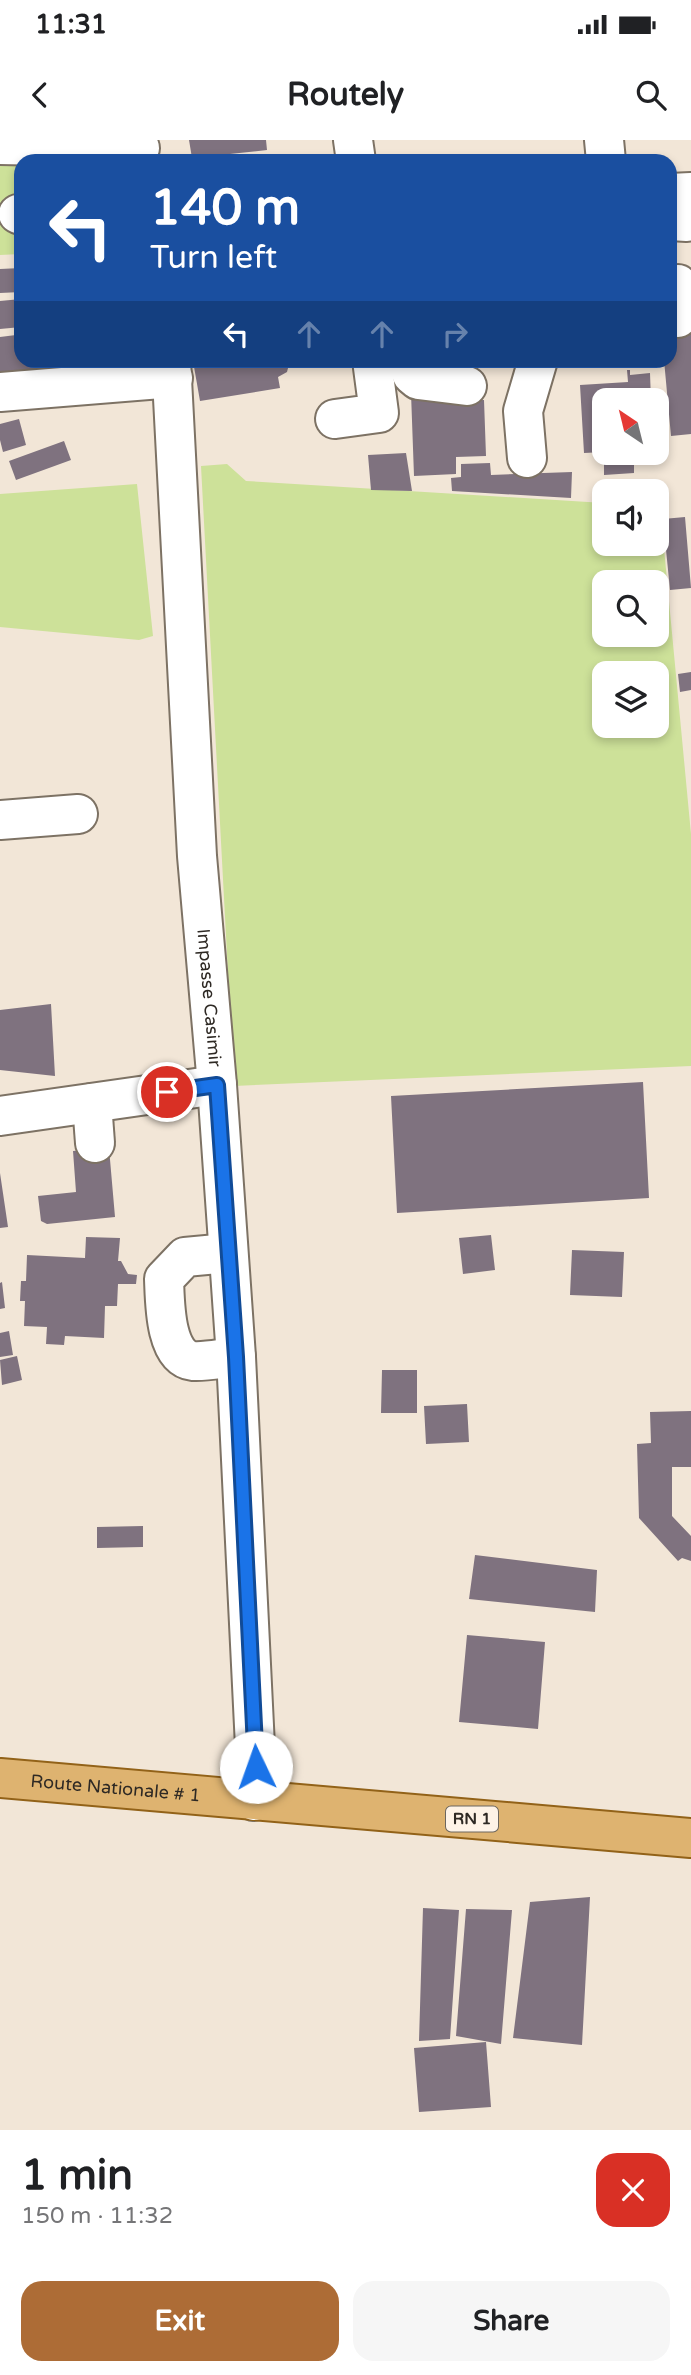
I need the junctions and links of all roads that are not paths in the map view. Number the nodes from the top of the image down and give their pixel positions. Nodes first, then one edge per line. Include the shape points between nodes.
1 (0, 145) edge
2 (141, 150) edge
3 (374, 368) edge
4 (409, 368) edge
5 (536, 368) edge
6 (172, 369) edge
7 (467, 386) dead end
8 (0, 392) edge
9 (335, 419) dead end
10 (527, 458) dead end
11 (78, 814) dead end
12 (0, 820) edge
13 (217, 1085) junction
14 (92, 1103) junction
15 (0, 1116) edge
16 (95, 1143) dead end
17 (228, 1253) junction
18 (236, 1357) junction
19 (0, 1778) edge
20 (254, 1801) junction
21 (691, 1838) edge

1 - 2 street
3 - 9 street via 379,413
4 - 7 street via 418,380
5 - 10 street via 523,411
6 - 8 street
6 - 13 street, Impasse Casimir via 197,856
11 - 12 street
13 - 14 street
13 - 17 street, Impasse Casimir
14 - 15 street
14 - 16 street
17 - 18 street, Impasse Casimir
17 - 18 street via 185,1257 164,1279 167,1325 183,1357 192,1361
18 - 20 street, Impasse Casimir
19 - 20 main road, Route Nationale # 1 / RN 1
20 - 21 main road, Route Nationale # 1 / RN 1

